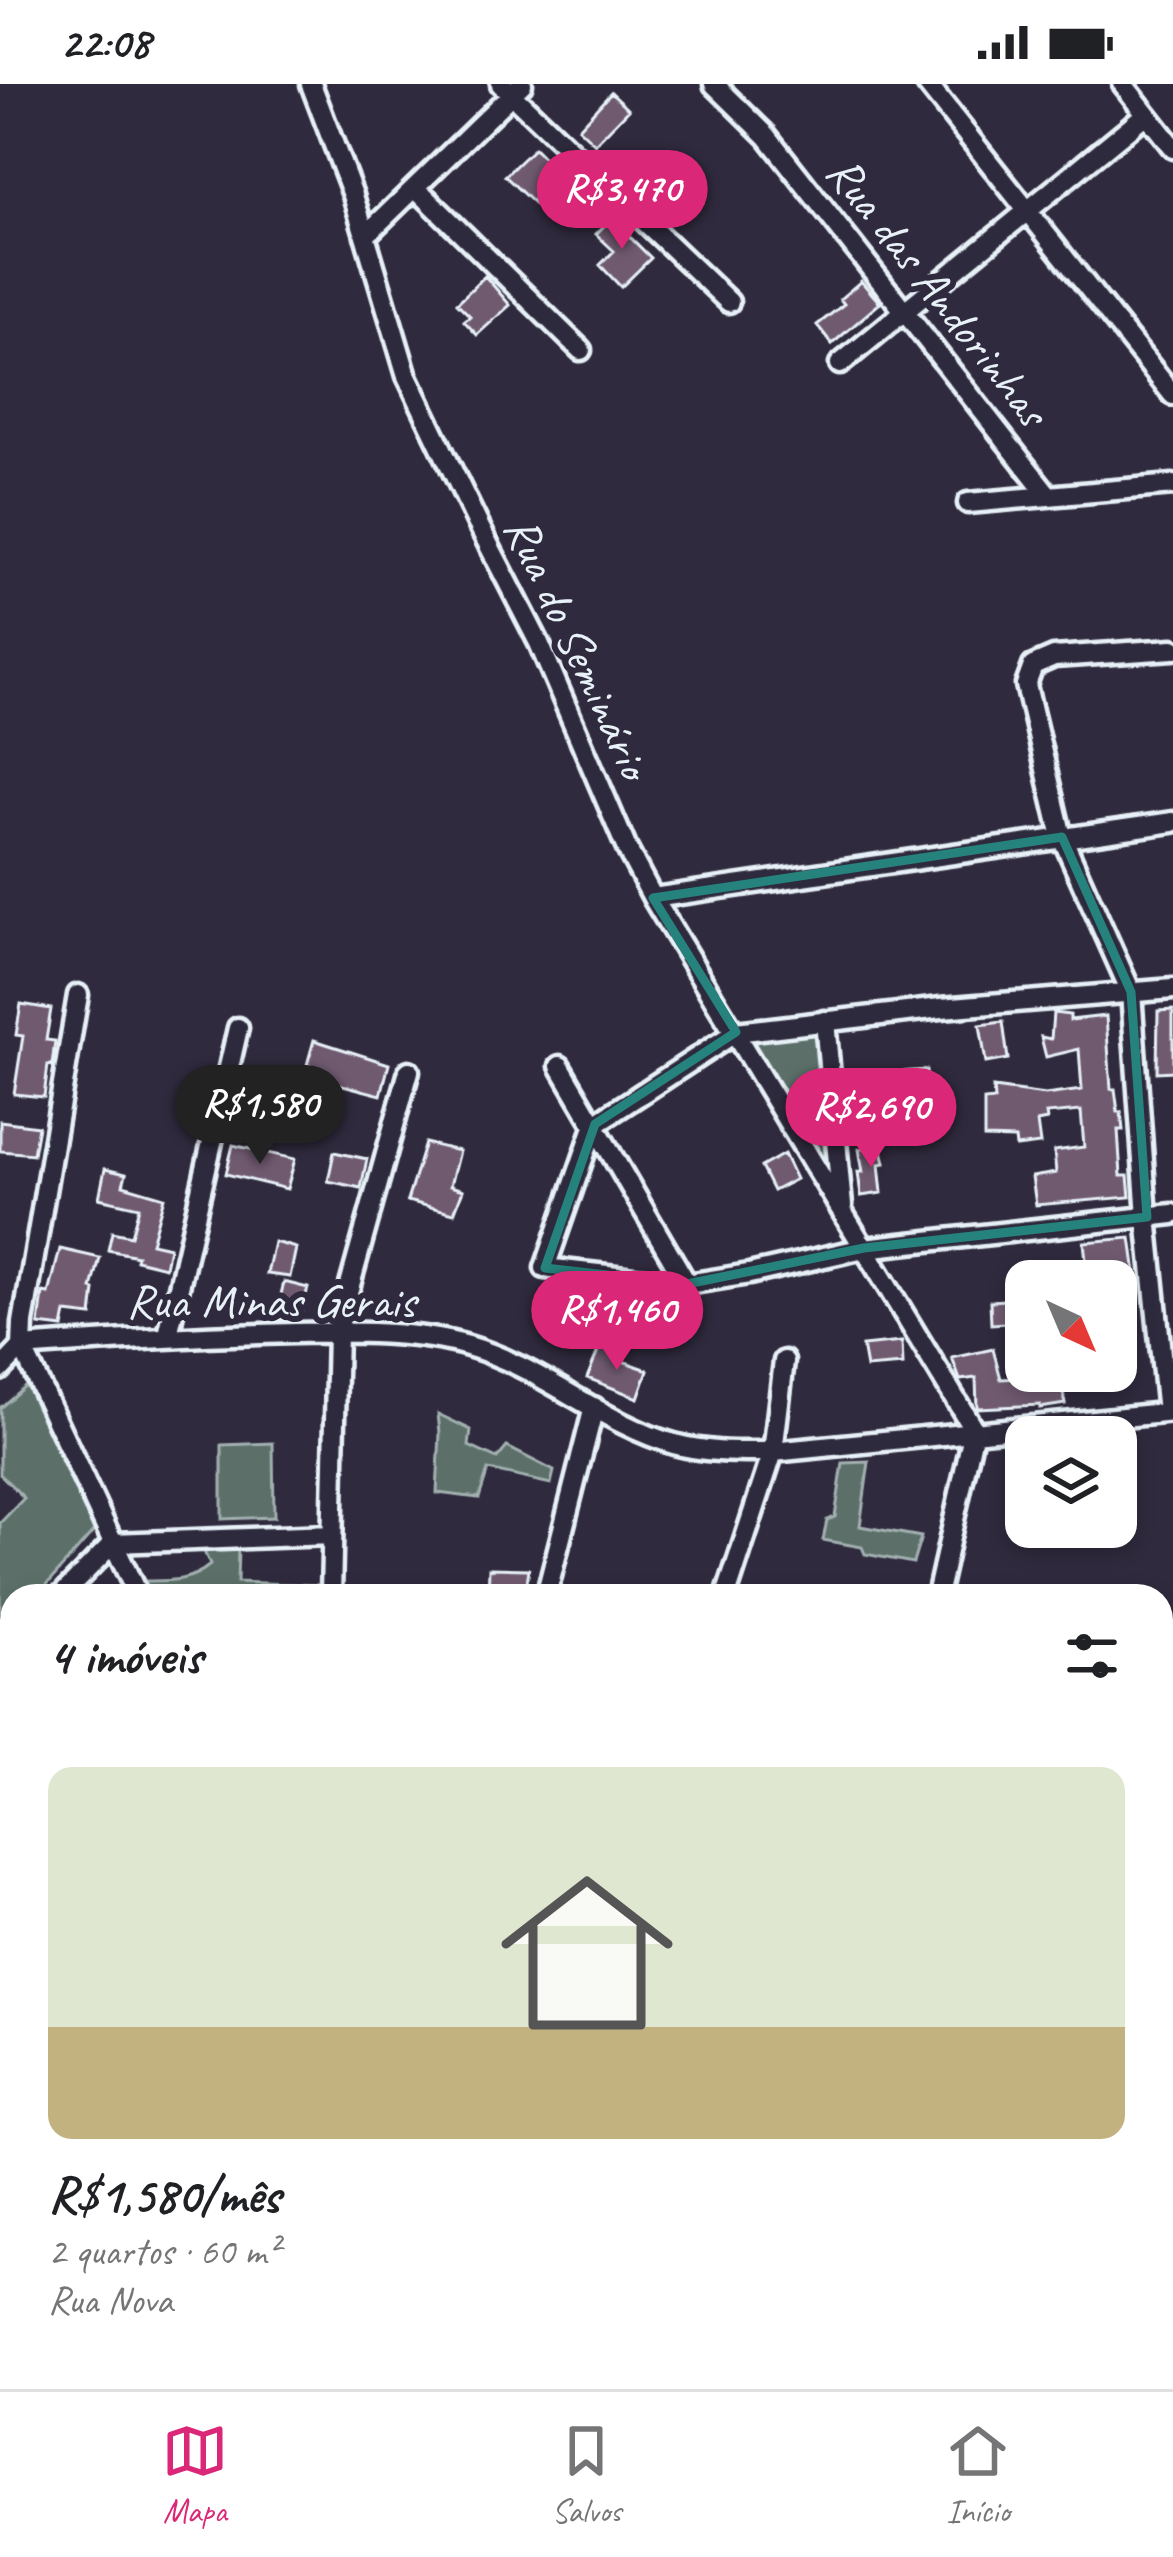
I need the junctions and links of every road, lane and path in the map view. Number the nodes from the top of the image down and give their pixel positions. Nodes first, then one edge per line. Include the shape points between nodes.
1 (310, 84) edge
2 (715, 84) edge
3 (927, 84) edge
4 (1123, 84) edge
5 (512, 88) edge
6 (1146, 114) junction
7 (1173, 148) edge
8 (416, 188) junction
9 (1028, 212) junction
10 (365, 236) junction
11 (729, 302) dead end
12 (903, 311) junction
13 (581, 350) dead end
14 (841, 364) dead end
15 (1173, 395) edge
16 (1173, 485) edge
17 (1049, 496) junction
18 (968, 503) dead end
19 (1173, 649) edge
20 (1173, 822) edge
21 (1062, 838) junction
22 (653, 898) junction
23 (1173, 989) edge
24 (1132, 992) junction
25 (78, 995) dead end
26 (825, 1021) junction
27 (238, 1028) dead end
28 (736, 1032) junction
29 (560, 1066) dead end
30 (410, 1071) dead end
31 (596, 1124) junction
32 (842, 1211) junction
33 (1173, 1214) edge
34 (1147, 1217) junction
35 (864, 1248) junction
36 (687, 1284) junction
37 (337, 1333) junction
38 (168, 1335) junction
39 (22, 1347) junction
40 (784, 1361) dead end
41 (0, 1370) edge
42 (594, 1407) junction
43 (1170, 1412) edge
44 (974, 1430) junction
45 (773, 1453) junction
46 (331, 1535) junction
47 (113, 1543) junction
48 (73, 1584) edge
49 (132, 1584) edge
50 (331, 1584) edge
51 (549, 1584) edge
52 (730, 1584) edge
53 (941, 1584) edge

1 - 10 street, Rua do Seminário
2 - 12 street, Rua das Andorinhas via 766,136
3 - 9 street
4 - 6 street
5 - 8 street
5 - 11 street
6 - 7 street
6 - 9 street
8 - 10 street
8 - 13 street
9 - 12 street
9 - 15 street
10 - 22 street, Rua do Seminário via 407,376
12 - 14 street
12 - 17 street, Rua das Andorinhas
16 - 17 street
17 - 18 street
19 - 21 street via 1054,657 1033,666 1026,685
20 - 21 street
21 - 22 street
21 - 24 street
22 - 28 street, Rua do Seminário
23 - 24 street
24 - 26 street
24 - 34 street
25 - 39 street
26 - 28 street
26 - 32 street, Rua do Seminário
27 - 38 street
28 - 31 street
28 - 32 street, Rua do Seminário
29 - 31 street
30 - 37 street
31 - 36 street
31 - 36 street via 545,1268
32 - 35 street, Rua do Seminário
33 - 34 street
34 - 35 street
34 - 43 street
35 - 36 street
35 - 44 street, Rua do Seminário
37 - 38 street, Rua Minas Gerais
37 - 42 street, Rua Minas Gerais via 469,1346
37 - 46 street
38 - 39 street, Rua Minas Gerais
39 - 41 street
39 - 47 street
40 - 45 street
42 - 45 street, Rua Minas Gerais via 670,1443
42 - 51 street
43 - 44 street, Rua Minas Gerais
44 - 45 street, Rua Minas Gerais
44 - 53 street
45 - 52 street
46 - 47 street
46 - 50 street
47 - 48 street
47 - 49 street

